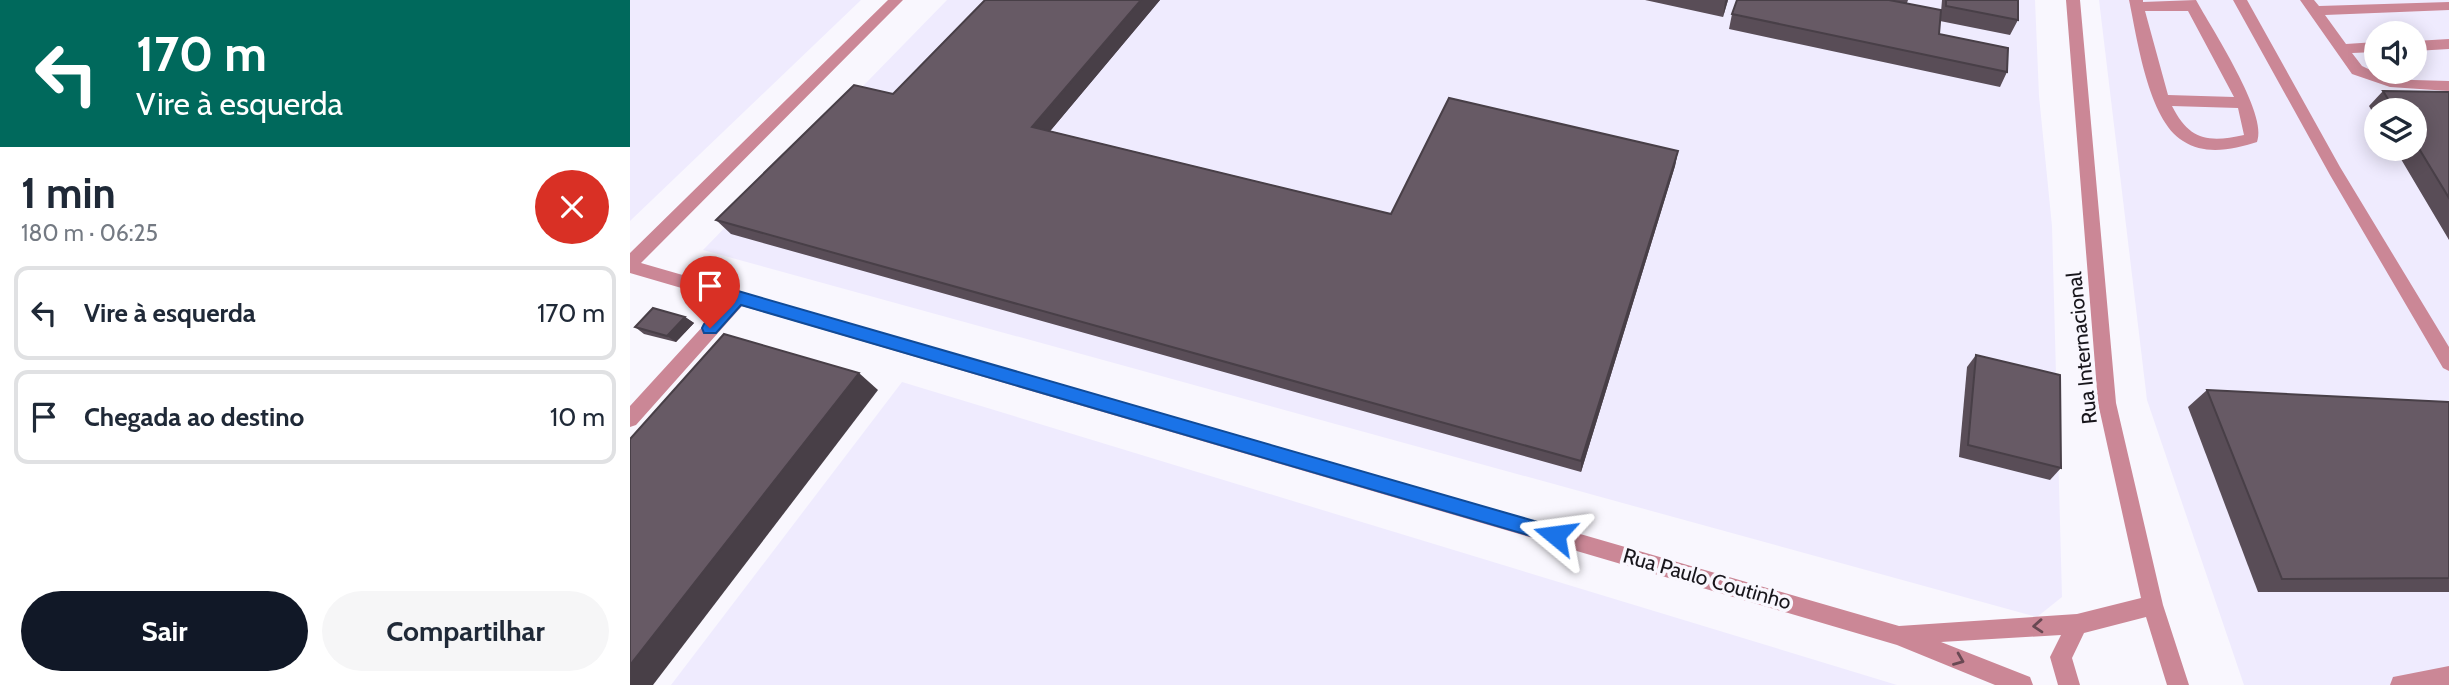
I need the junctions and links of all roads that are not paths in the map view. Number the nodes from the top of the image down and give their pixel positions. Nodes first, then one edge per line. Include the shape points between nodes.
1 (897, 0) edge
2 (2073, 0) edge
3 (2240, 0) edge
4 (2137, 3) edge
5 (2191, 3) edge
6 (2311, 6) edge
7 (2449, 6) edge
8 (2449, 44) edge
9 (2427, 45) edge
10 (2364, 48) edge
11 (2342, 49) junction
12 (2449, 86) edge
13 (2164, 100) junction
14 (2244, 103) junction
15 (630, 265) edge
16 (738, 298) junction
17 (2449, 363) edge
18 (630, 419) edge
19 (2153, 605) junction
20 (2077, 624) junction
21 (1897, 635) junction
22 (2449, 677) edge
23 (2022, 685) edge
24 (2069, 685) edge
25 (2178, 685) edge
26 (2401, 685) edge

1 - 15 street
2 - 19 street, Rua Internacional via 2107,402
3 - 17 street via 2334,171
4 - 5 street
4 - 13 street
5 - 14 street
6 - 7 street
6 - 11 street
8 - 9 street
10 - 11 street
11 - 12 street via 2357,70 2369,76 2393,83
13 - 14 street
13 - 14 street via 2183,135 2231,145 2252,138
15 - 16 street, Rua Paulo Coutinho
16 - 18 street
16 - 21 street, Rua Paulo Coutinho
19 - 20 street, Rua Paulo Coutinho
19 - 25 street, Rua Internacional
20 -> 21 street, Rua Paulo Coutinho
20 - 24 street via 2060,657
21 -> 23 street, Rua Paulo Coutinho
22 - 26 street

